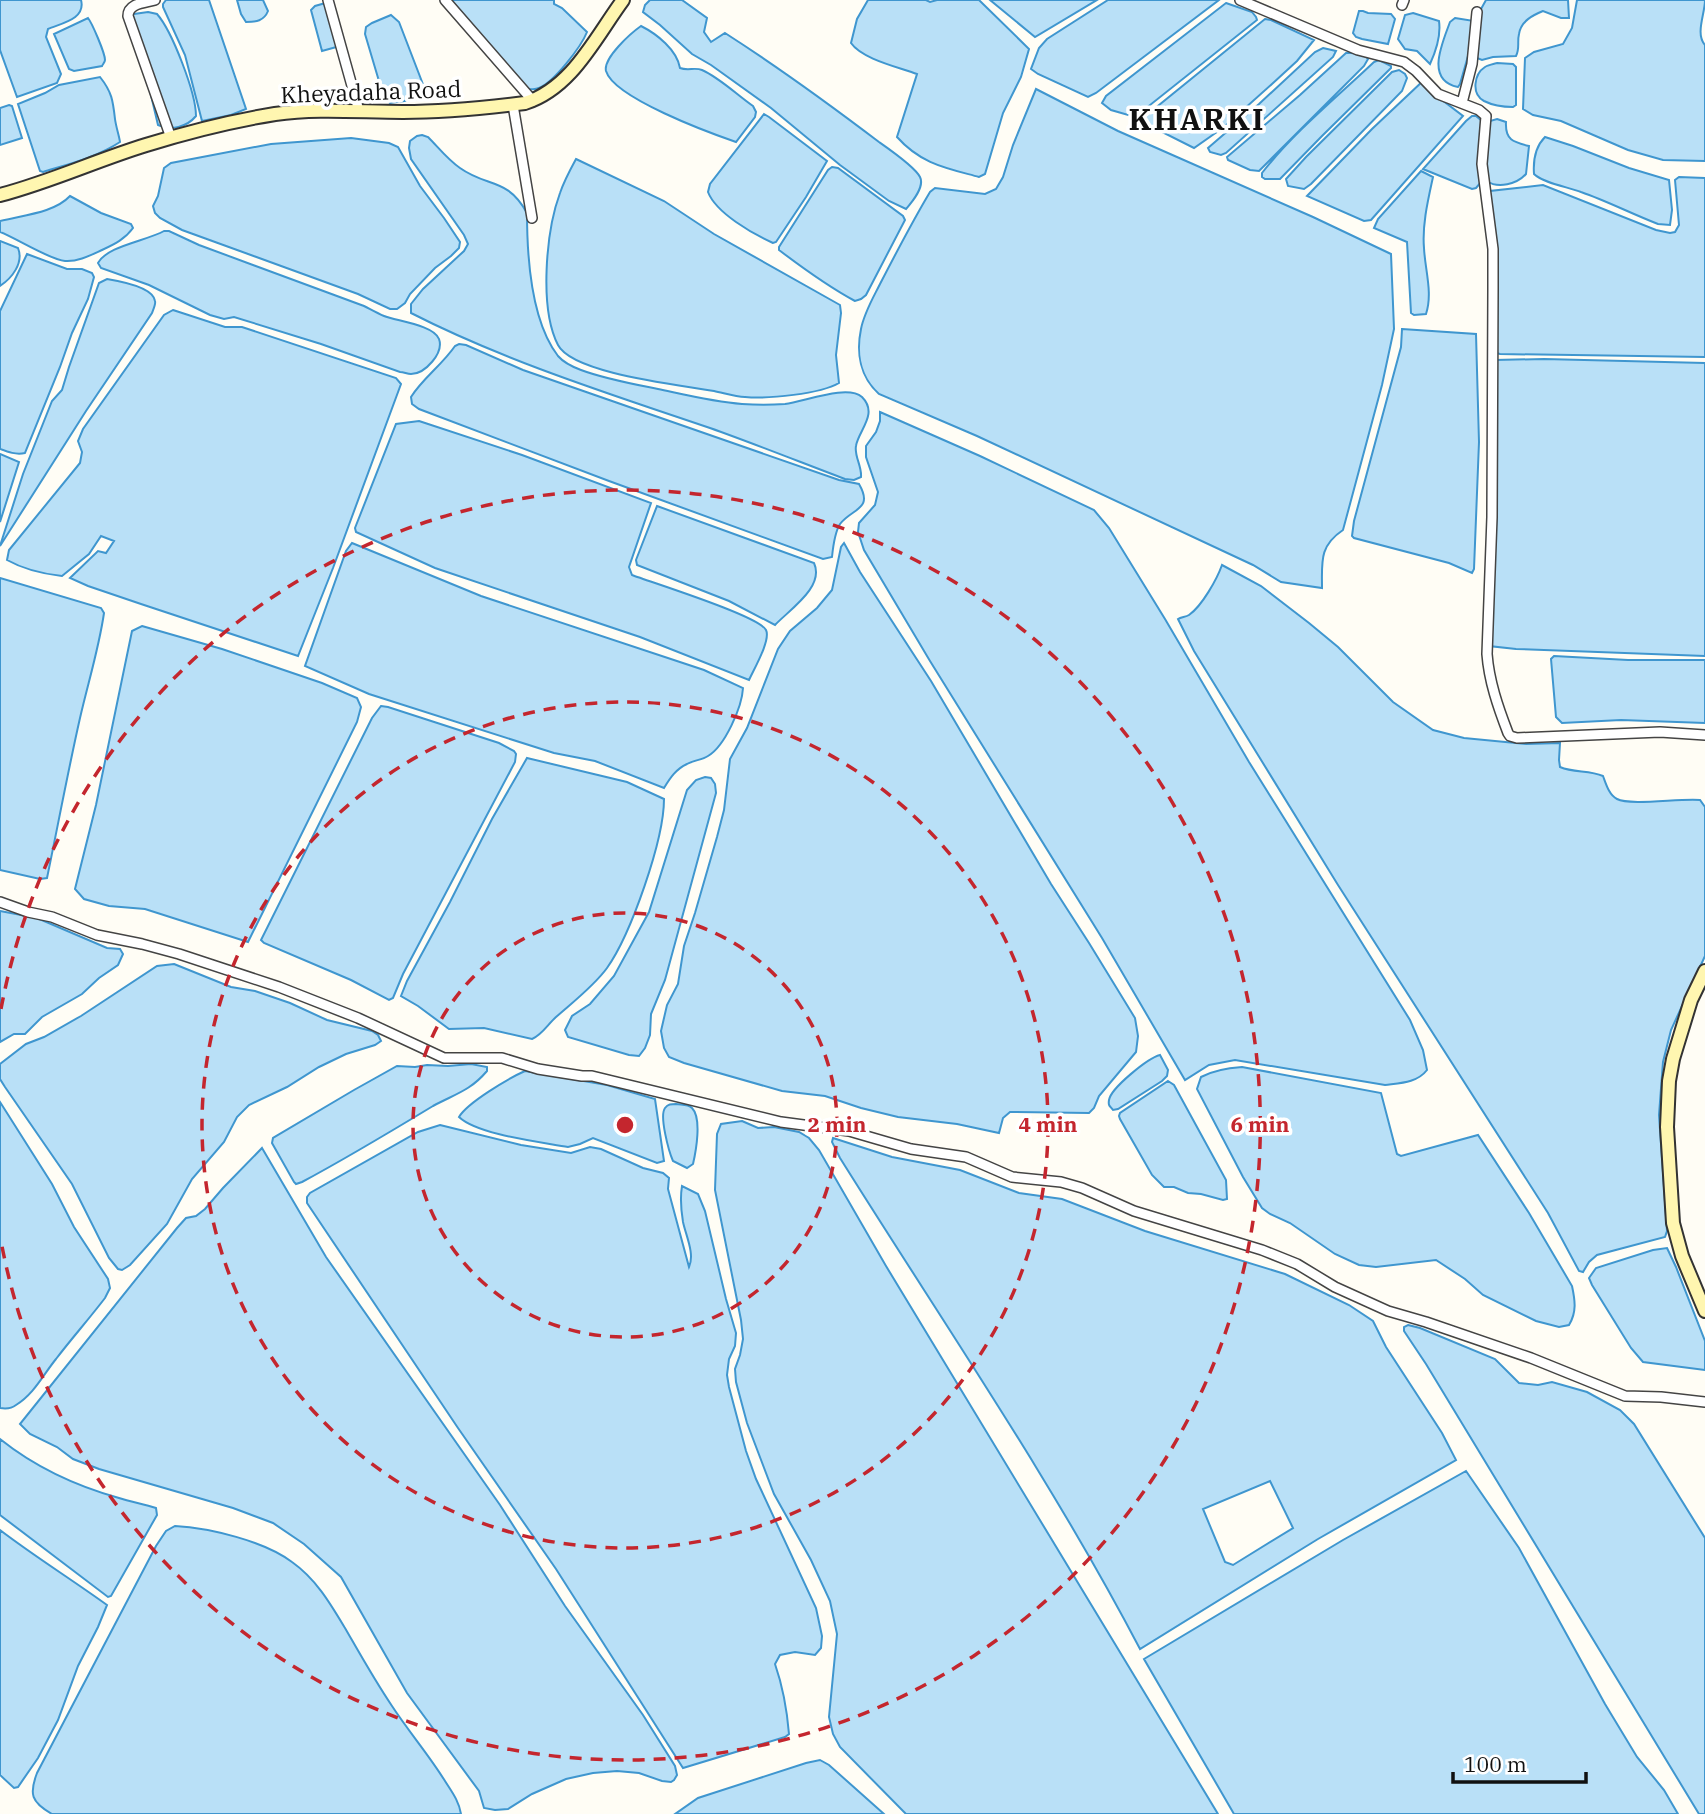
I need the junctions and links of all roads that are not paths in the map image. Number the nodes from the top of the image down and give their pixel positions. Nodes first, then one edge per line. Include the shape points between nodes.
1 (155, 0) edge
2 (328, 0) edge
3 (445, 0) edge
4 (623, 0) edge
5 (1240, 0) edge
6 (1477, 12) dead end
7 (533, 101) junction
8 (1462, 103) junction
9 (513, 105) junction
10 (359, 111) junction
11 (171, 138) junction
12 (0, 195) edge
13 (532, 218) dead end
14 (1705, 735) edge
15 (0, 902) edge
16 (1705, 971) edge
17 (1705, 1311) edge
18 (1705, 1402) edge

1 - 11 street via 136,5 128,16
2 - 10 street
3 - 7 street
4 - 7 main road, Kheyadaha Road via 576,68
5 - 8 street via 1358,50 1404,62 1438,94
6 - 8 street via 1474,53
7 - 9 main road, Kheyadaha Road
8 - 14 street via 1486,116 1482,164 1493,249 1487,654 1508,733 1517,738 1660,732
9 - 10 main road, Kheyadaha Road via 438,112
9 - 13 street
10 - 11 main road, Kheyadaha Road via 274,114
11 - 12 main road, Kheyadaha Road
15 - 18 street via 97,935 279,986 444,1058 502,1058 538,1069 592,1076 769,1119 966,1157 1012,1177 1082,1188 1134,1211 1262,1250 1388,1311 1625,1396
16 - 17 main road via 1673,1059 1668,1128 1676,1239

